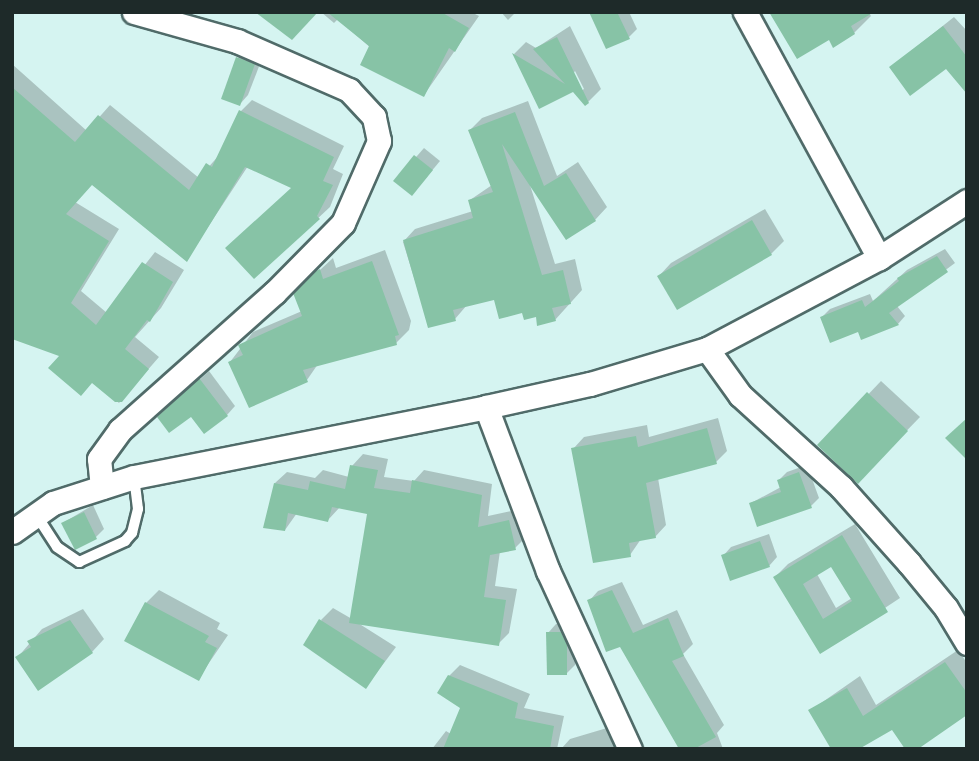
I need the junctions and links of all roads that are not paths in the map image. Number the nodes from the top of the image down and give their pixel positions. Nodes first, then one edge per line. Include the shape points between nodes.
1 (134, 12) edge
2 (746, 12) edge
3 (967, 201) edge
4 (879, 258) junction
5 (707, 349) junction
6 (486, 407) junction
7 (134, 477) junction
8 (102, 487) junction
9 (35, 513) junction
10 (12, 532) edge
11 (967, 643) edge
12 (630, 749) edge

1 - 8 street via 237,41 349,90 374,117 379,141 344,223 120,430 99,459
2 - 4 street
3 - 4 street
4 - 5 street
5 - 6 street via 590,384
5 - 11 street via 740,396 841,487 909,563 946,608
6 - 7 street
6 - 12 street via 548,571
7 - 8 street
7 - 9 lane via 138,509 132,533 125,541 79,562 57,547
8 - 9 street
9 - 10 street

